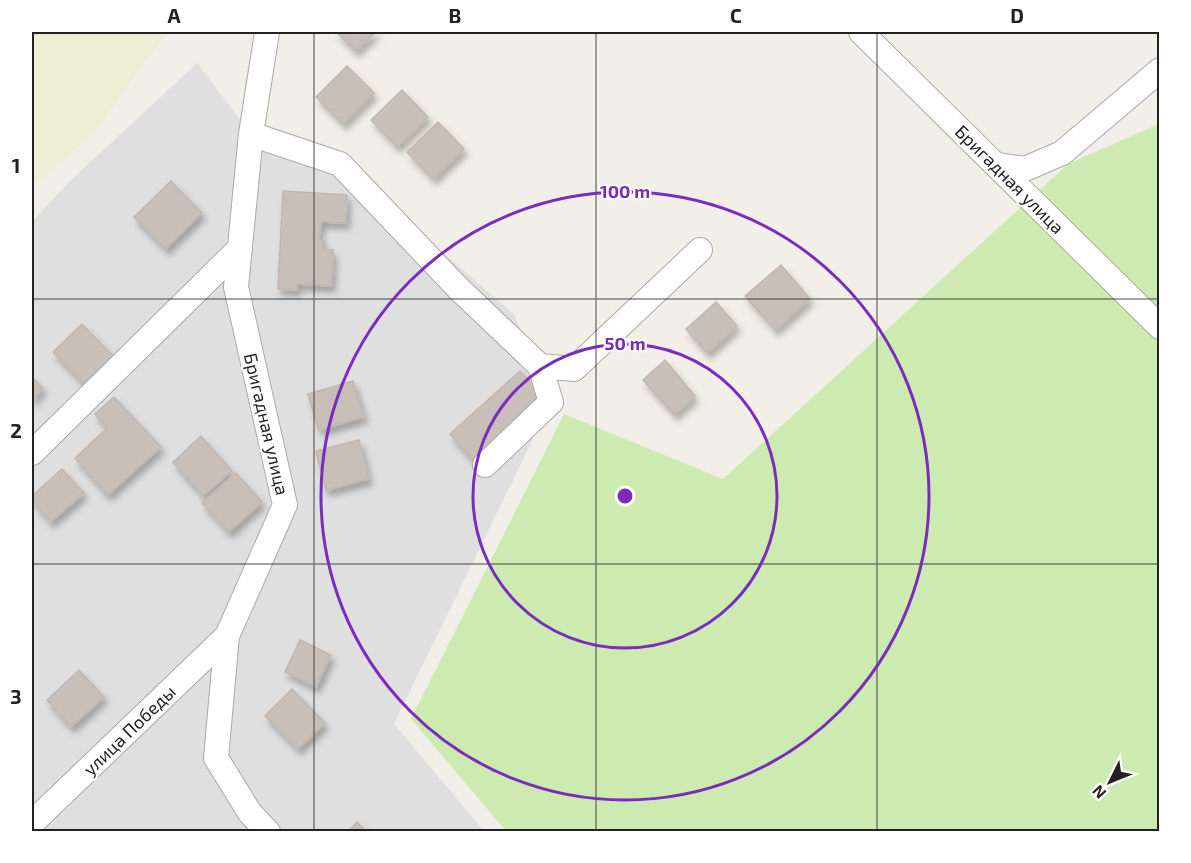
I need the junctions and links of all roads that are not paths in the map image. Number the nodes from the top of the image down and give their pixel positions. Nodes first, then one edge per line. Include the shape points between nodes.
1 (267, 32) edge
2 (861, 32) edge
3 (1160, 70) edge
4 (251, 134) junction
5 (997, 165) junction
6 (240, 248) junction
7 (700, 250) dead end
8 (1160, 327) edge
9 (540, 366) junction
10 (32, 453) edge
11 (485, 465) dead end
12 (227, 636) junction
13 (32, 824) edge
14 (268, 831) edge

1 - 4 street, Бригадная улица
2 - 5 street, Бригадная улица
3 - 5 street via 1062,153 1025,169
4 - 6 street, Бригадная улица
4 - 9 street via 340,164 458,288
5 - 8 street, Бригадная улица
6 - 10 street
6 - 12 street, Бригадная улица via 236,287 285,505
7 - 9 street via 573,369
9 - 11 street via 552,402
12 - 13 street, улица Победы
12 - 14 street, Бригадная улица via 216,758 250,813

